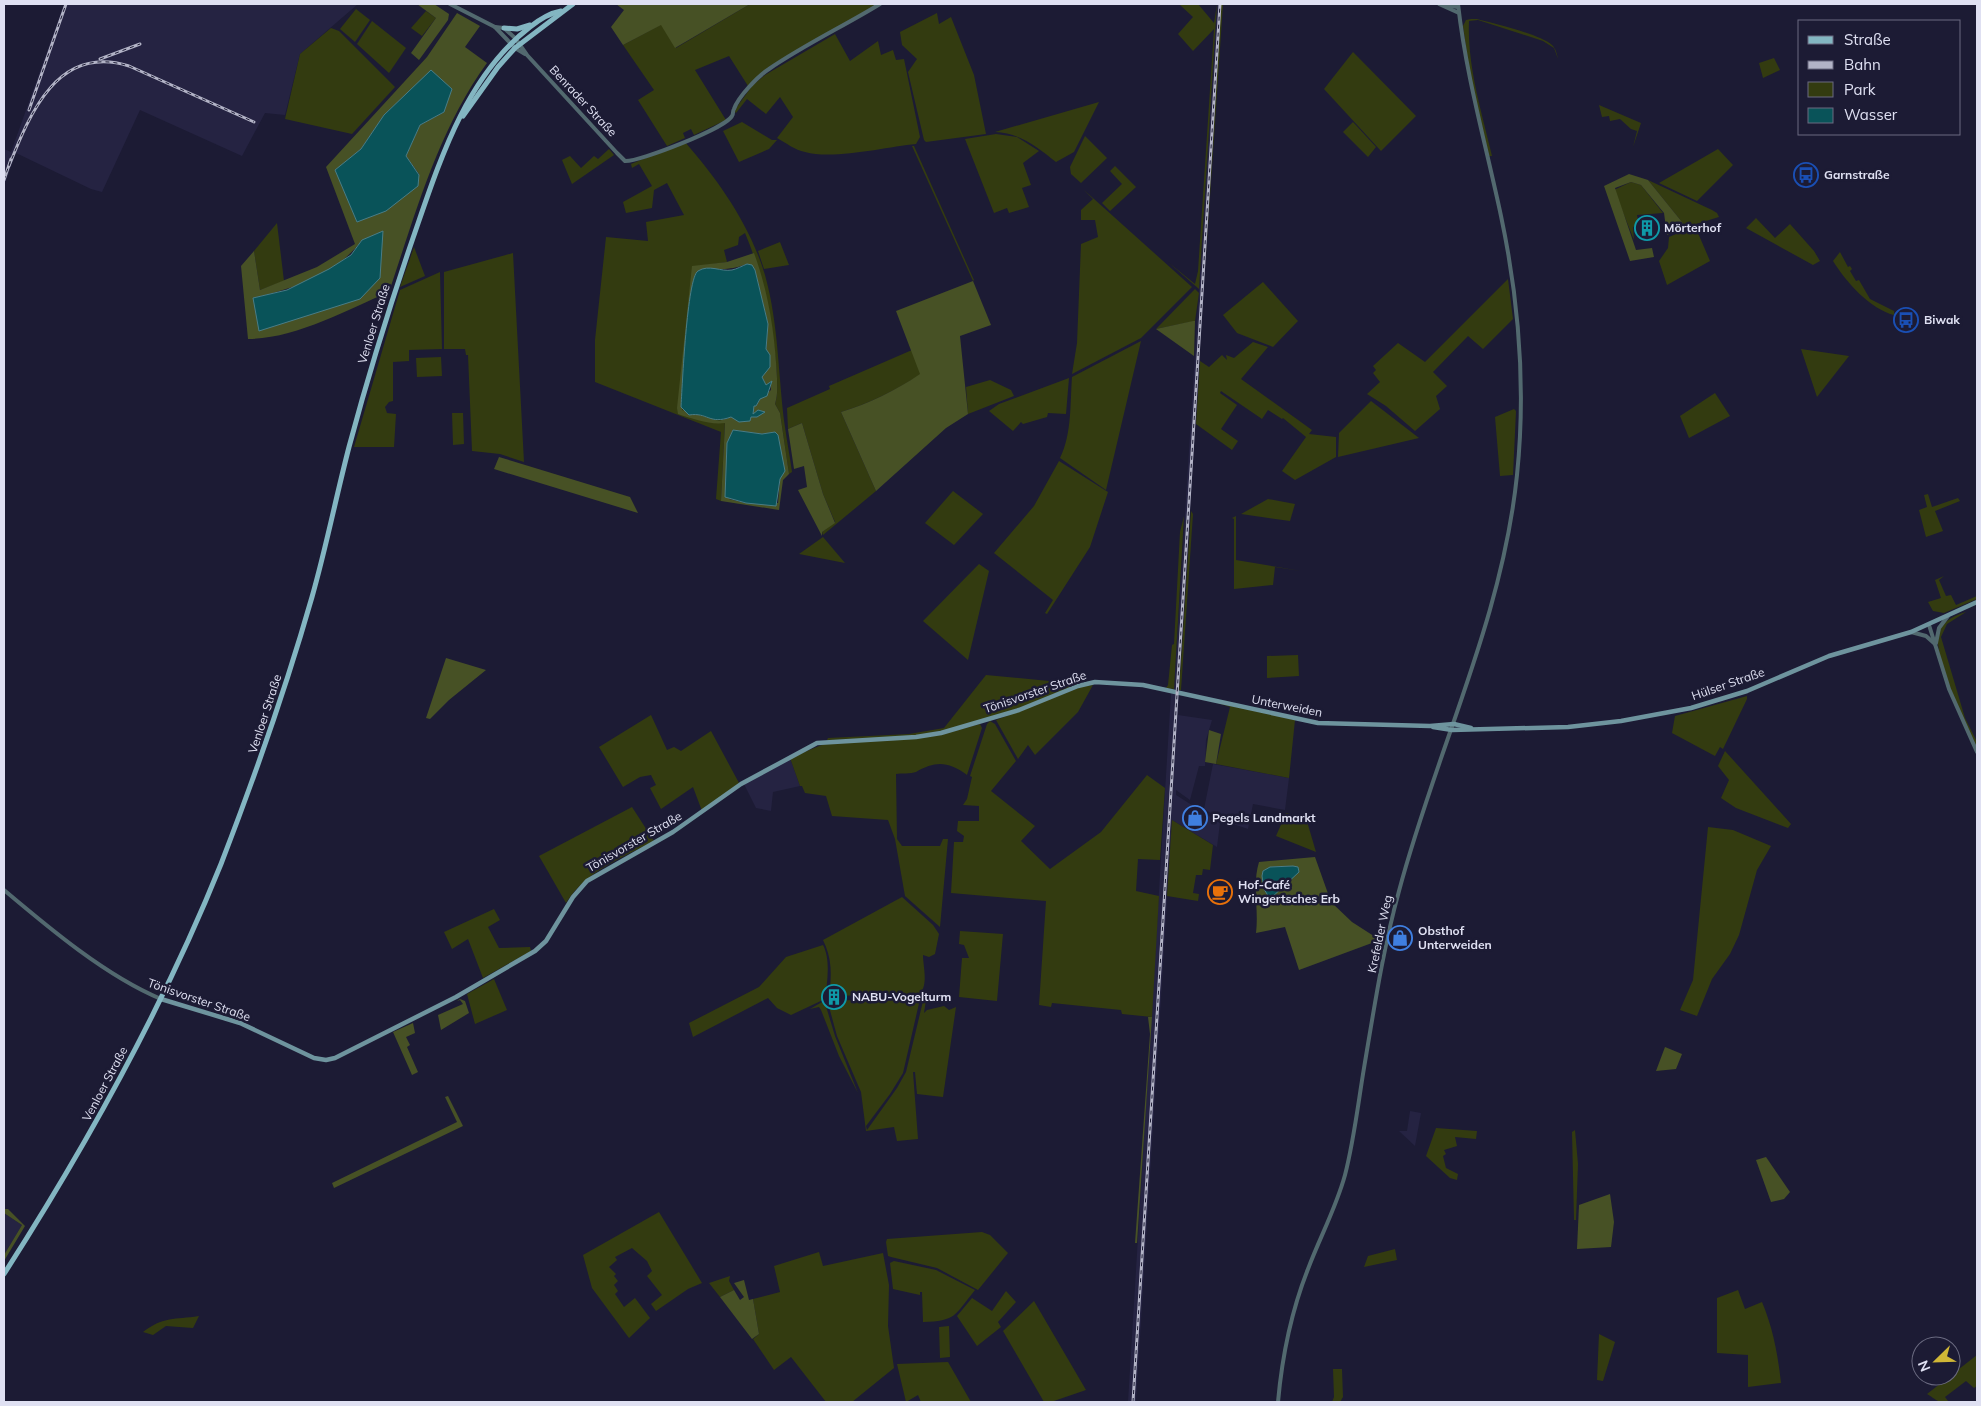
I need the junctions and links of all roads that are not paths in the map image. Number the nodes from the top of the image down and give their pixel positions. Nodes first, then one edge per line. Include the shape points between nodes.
1 (450, 4) edge
2 (573, 4) edge
3 (880, 4) edge
4 (1440, 4) edge
5 (1458, 5) edge
6 (561, 11) junction
7 (1459, 13) junction
8 (538, 21) junction
9 (495, 27) junction
10 (504, 28) junction
11 (515, 38) junction
12 (510, 43) junction
13 (517, 46) junction
14 (458, 125) junction
15 (1977, 602) edge
16 (1948, 616) junction
17 (1929, 625) junction
18 (1911, 632) junction
19 (1936, 645) junction
20 (1173, 691) joint
21 (1454, 724) junction
22 (1430, 726) junction
23 (1471, 728) junction
24 (1452, 730) junction
25 (1977, 752) edge
26 (4, 890) edge
27 (161, 999) junction
28 (4, 1274) edge
29 (1278, 1402) edge

1 - 9 street
2 - 6 main road
3 - 13 street, Benrader Straße via 764,73 747,90 728,121 714,130 624,161
4 - 5 street
4 - 7 street
5 - 7 street, Krefelder Weg
6 - 8 main road
6 - 13 main road, Venloer Straße
7 - 21 street, Krefelder Weg via 1514,292 1521,405 1517,475 1502,570
8 - 10 main road via 517,29
8 - 11 main road, Venloer Straße
9 - 10 street
9 - 12 street
10 - 11 street
11 - 12 main road, Venloer Straße
11 - 13 street
12 - 13 street
12 - 14 main road, Venloer Straße via 480,81
13 - 14 main road, Venloer Straße via 498,67
14 - 27 main road, Venloer Straße via 421,213 383,322 312,594 256,774 212,885
15 - 16 main road, Hülser Straße
16 - 17 main road, Hülser Straße
16 - 19 street via 1938,632
17 - 18 main road, Hülser Straße
17 - 19 street
18 - 19 street via 1926,636
18 - 23 main road, Hülser Straße via 1830,656 1747,690 1691,708 1568,727
19 - 25 street via 1949,689
20 - 22 main road, Unterweiden via 1318,723
20 - 27 main road, Tönisvorster Straße via 1126,682 1091,682 1019,710 941,733 809,746 741,784 673,832 587,881 573,897 546,941 535,951 456,997 335,1058 314,1058 240,1023
21 - 22 main road, Unterweiden
21 - 23 main road, Hülser Straße
21 - 24 street, Krefelder Weg
22 - 24 main road, Unterweiden
23 - 24 main road, Hülser Straße
24 - 29 street, Krefelder Weg via 1392,916 1345,1175 1295,1307 1280,1374
26 - 27 street, Tönisvorster Straße via 112,973
27 - 28 main road, Venloer Straße via 97,1120

